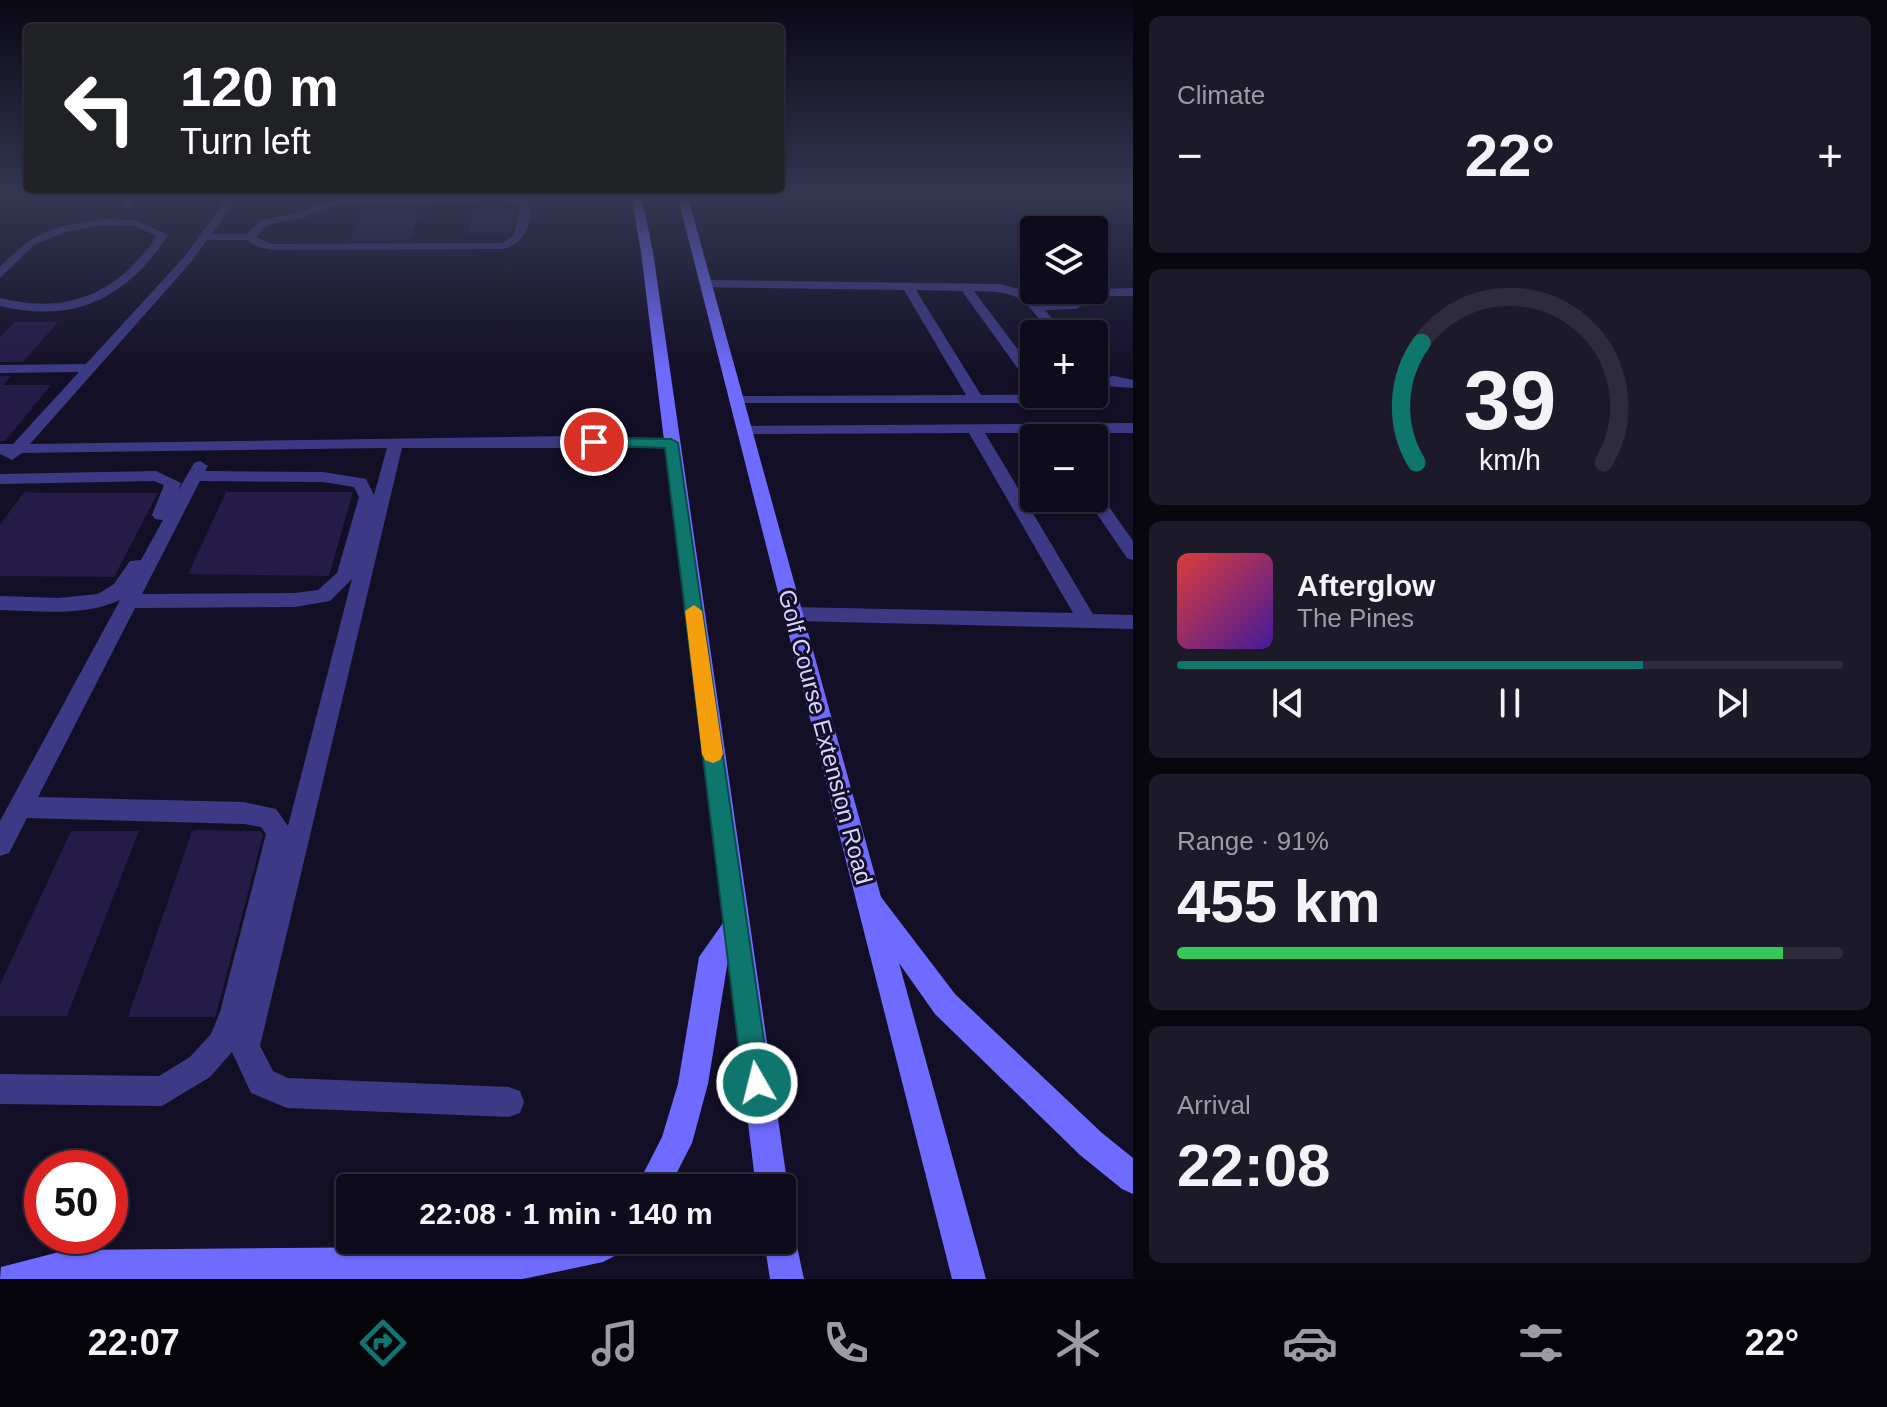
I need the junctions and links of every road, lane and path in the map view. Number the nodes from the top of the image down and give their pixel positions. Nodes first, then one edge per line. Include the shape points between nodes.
1 (20, 254) edge
2 (160, 254) edge
3 (192, 254) edge
4 (647, 254) edge
5 (698, 254) edge
6 (159, 259) junction
7 (188, 259) junction
8 (0, 274) edge
9 (706, 284) junction
10 (907, 286) junction
11 (965, 287) junction
12 (1133, 292) edge
13 (0, 302) edge
14 (1036, 307) junction
15 (1047, 320) edge
16 (1020, 362) edge
17 (91, 368) junction
18 (0, 369) edge
19 (1108, 380) edge
20 (1133, 384) edge
21 (1020, 397) edge
22 (976, 399) junction
23 (736, 400) junction
24 (974, 428) junction
25 (744, 429) junction
26 (1132, 429) edge
27 (1108, 430) edge
28 (1020, 431) edge
29 (671, 443) junction
30 (211, 445) junction
31 (395, 446) junction
32 (8, 449) edge
33 (0, 471) edge
34 (195, 476) junction
35 (0, 479) edge
36 (1104, 512) edge
37 (1133, 554) edge
38 (131, 601) junction
39 (0, 603) edge
40 (793, 614) junction
41 (1087, 621) junction
42 (1133, 622) edge
43 (19, 807) junction
44 (0, 845) edge
45 (867, 895) junction
46 (736, 928) junction
47 (0, 1089) edge
48 (509, 1102) dead end
49 (659, 1174) edge
50 (770, 1174) edge
51 (1133, 1178) edge
52 (561, 1254) edge
53 (783, 1254) edge
54 (13, 1279) edge
55 (787, 1279) edge
56 (969, 1279) edge

1 - 8 street
2 - 6 street
3 - 7 street
4 - 29 main road
5 - 9 main road, Golf Course Extension Road
6 - 7 street
6 - 13 street via 103,295 70,306 35,309
7 - 17 street
9 - 10 street
9 - 23 main road, Golf Course Extension Road
10 - 11 street
10 - 22 street
11 - 14 street via 1018,291
11 - 16 street
12 - 14 street via 1098,292 1075,305
14 - 15 street
17 - 18 street
17 - 32 street
19 - 20 street
21 - 22 street
22 - 23 street
23 - 25 main road, Golf Course Extension Road
24 - 25 street
24 - 28 street
24 - 41 street
25 - 40 main road, Golf Course Extension Road
26 - 27 street
29 - 31 street
29 - 46 main road
30 - 31 street
30 - 32 street
30 - 34 street
31 - 48 street via 245,1047 262,1082 287,1093
32 - 33 street
34 - 38 street
34 - 38 street via 323,477 360,483 367,497 345,576 323,596 295,600
35 - 39 street via 156,476 173,483 127,581 111,596 78,603
36 - 37 street
38 - 43 street
40 - 41 street
40 - 45 main road, Golf Course Extension Road
41 - 42 street
43 - 44 street
43 - 47 street via 244,813 268,817 279,832 234,1012 221,1044 200,1067 162,1091
45 - 51 main road via 945,1004
45 - 56 main road, Golf Course Extension Road
46 - 49 main road via 713,957 693,1084 676,1143
46 - 50 main road
52 - 54 main road via 519,1263 67,1267
53 - 55 main road

